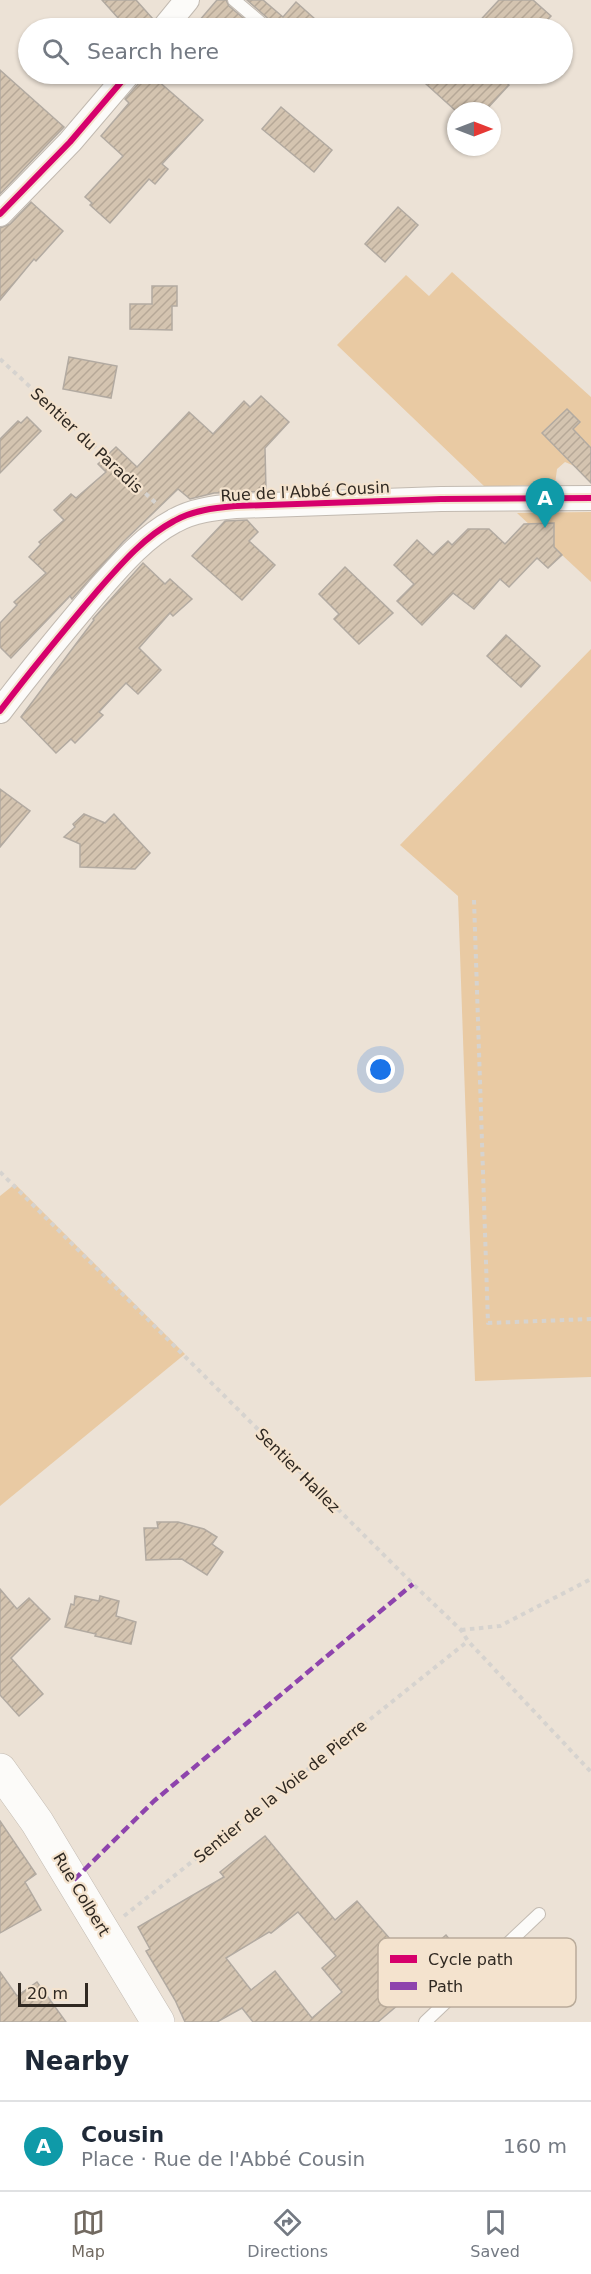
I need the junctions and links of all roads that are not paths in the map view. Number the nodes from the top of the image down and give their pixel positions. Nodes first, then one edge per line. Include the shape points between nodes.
1 (187, 0) edge
2 (234, 0) edge
3 (172, 18) edge
4 (255, 18) edge
5 (119, 84) edge
6 (0, 214) edge
7 (591, 498) edge
8 (0, 711) edge
9 (0, 1770) edge
10 (539, 1914) dead end
11 (514, 1938) edge
12 (441, 2007) edge
13 (158, 2022) edge
14 (425, 2022) edge

1 - 3 street
2 - 4 lane
5 - 6 street
7 - 8 street, Rue de l'Abbé Cousin via 236,506 203,510 174,520 121,564
9 - 13 main road, Rue Colbert via 38,1822
10 - 11 lane
12 - 14 lane

